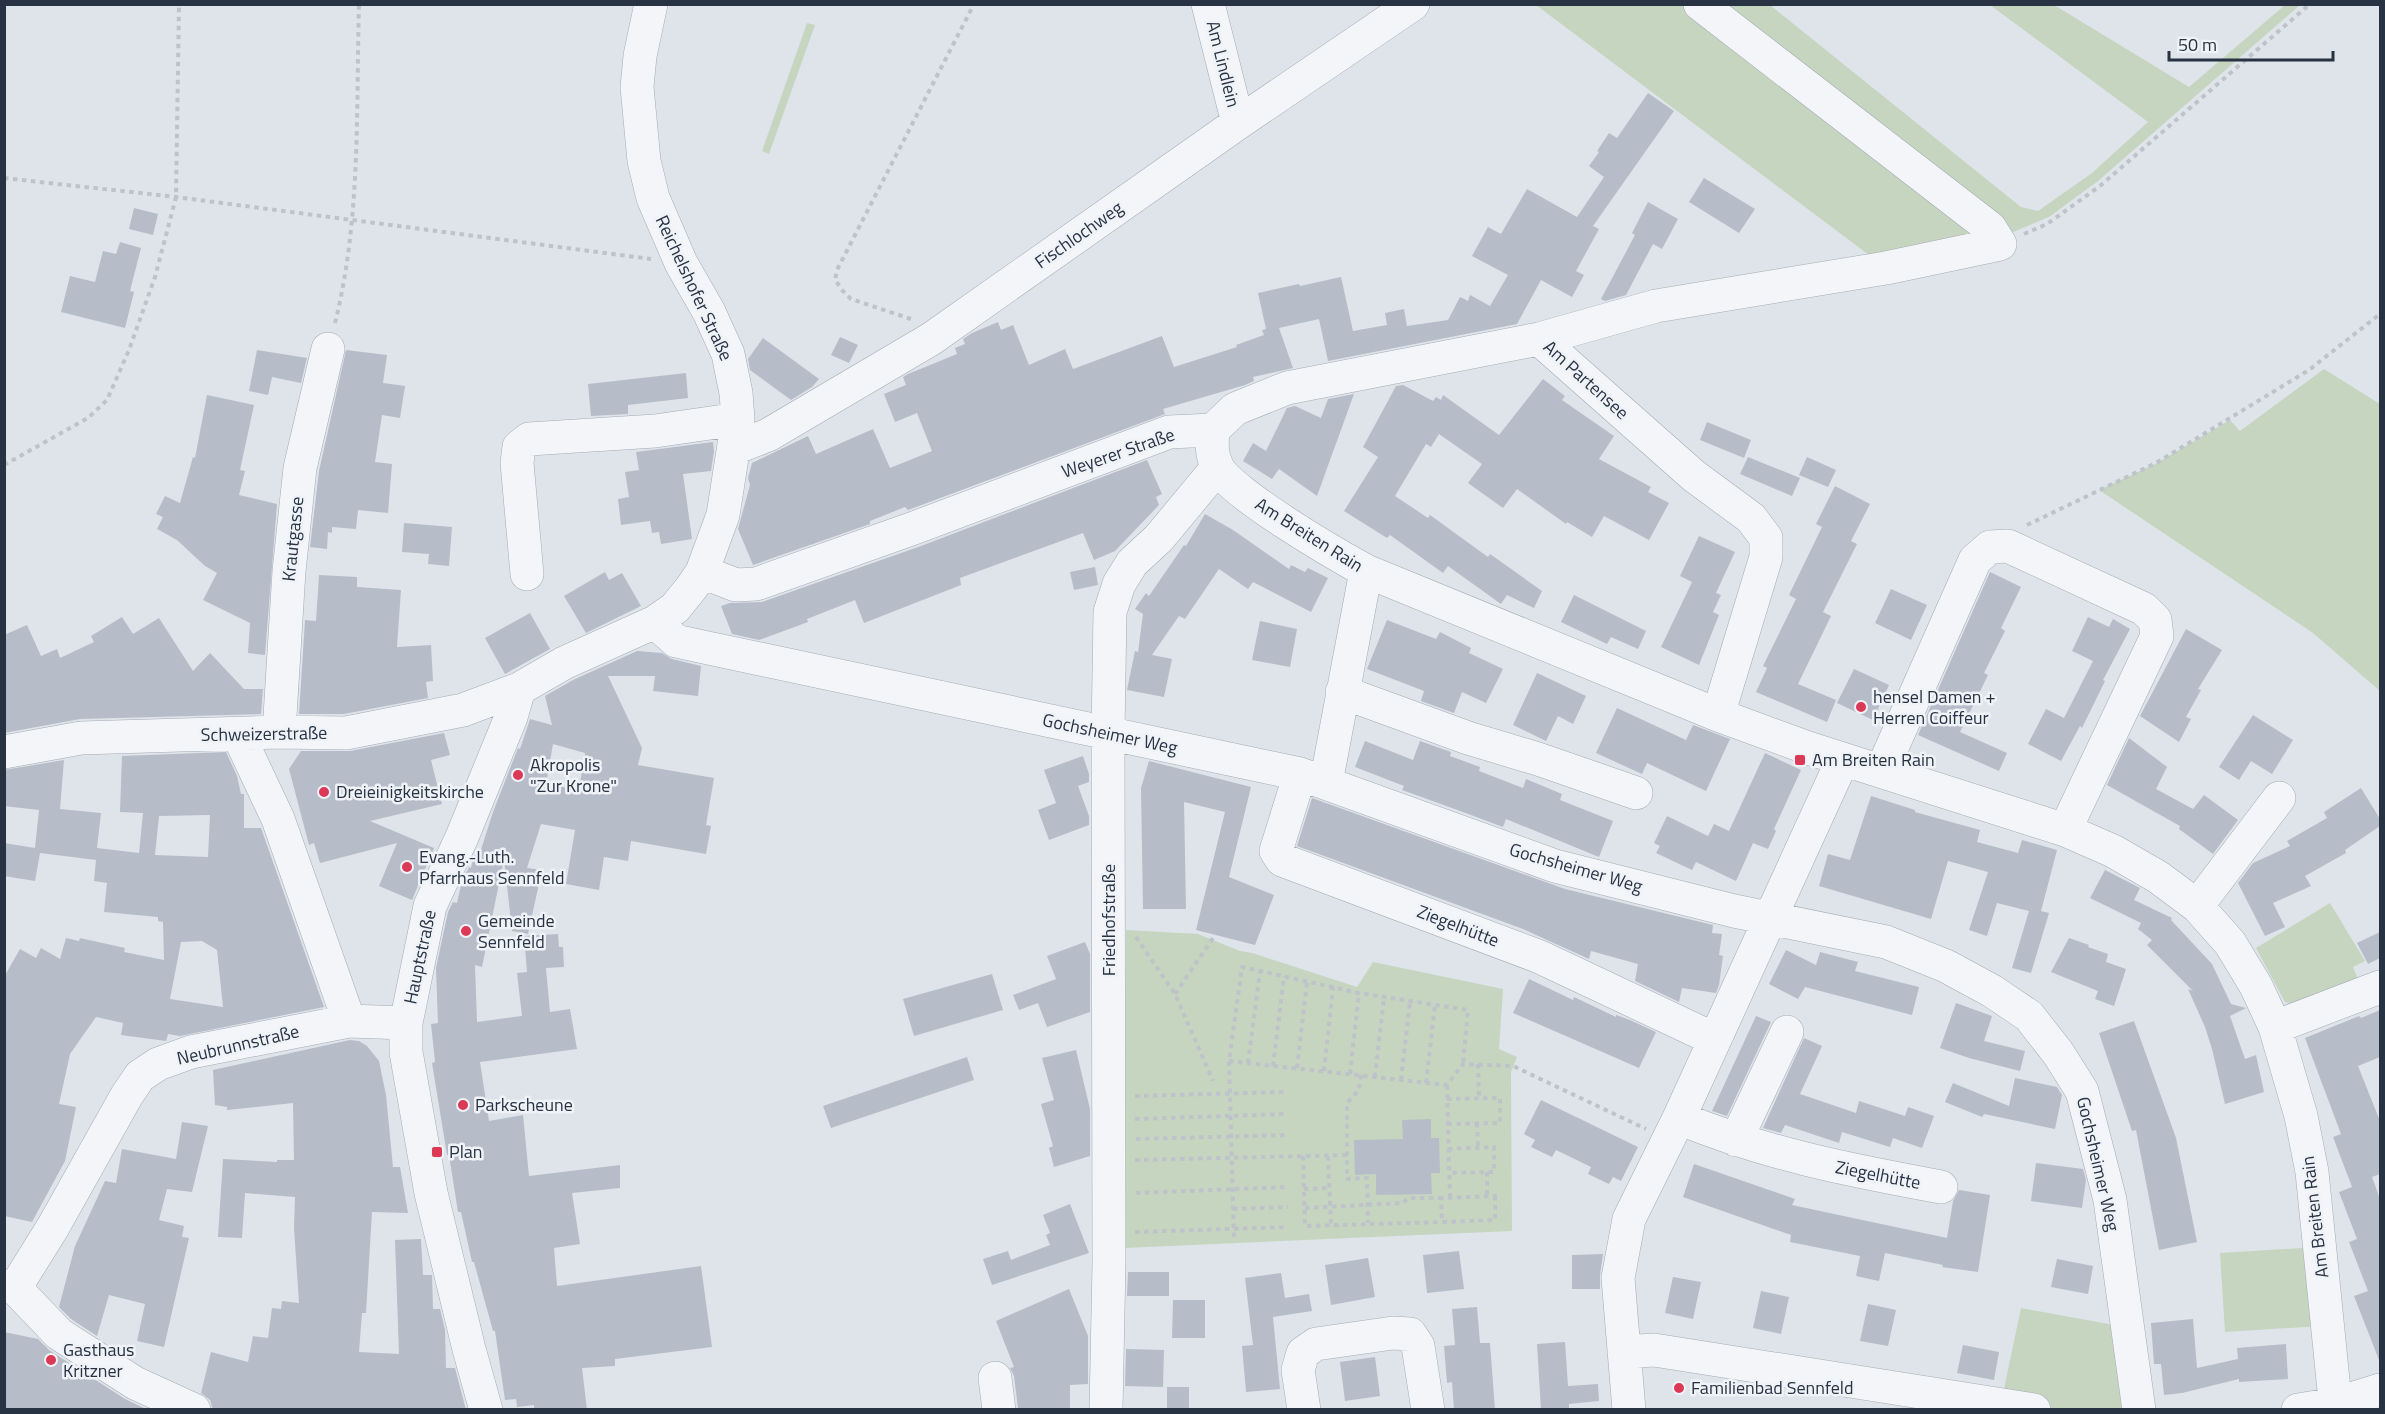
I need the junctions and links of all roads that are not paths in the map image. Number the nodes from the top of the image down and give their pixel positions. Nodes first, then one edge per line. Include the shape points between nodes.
1 (651, 4) edge
2 (1208, 4) edge
3 (1413, 4) edge
4 (1700, 4) edge
5 (1238, 123) junction
6 (1539, 339) junction
7 (328, 349) road end
8 (1212, 431) junction
9 (736, 433) junction
10 (1217, 468) junction
11 (1366, 571) junction
12 (702, 572) junction
13 (527, 574) dead end
14 (655, 622) junction
15 (519, 689) junction
16 (1342, 692) junction
17 (1718, 715) junction
18 (279, 732) junction
19 (238, 734) junction
20 (1108, 734) junction
21 (4, 752) edge
22 (1843, 759) junction
23 (1882, 770) junction
24 (1313, 778) junction
25 (1636, 793) dead end
26 (2279, 798) dead end
27 (2066, 830) junction
28 (2197, 906) junction
29 (1771, 919) junction
30 (2380, 987) edge
31 (349, 1021) junction
32 (406, 1023) junction
33 (2275, 1027) junction
34 (1787, 1032) dead end
35 (1714, 1039) junction
36 (1674, 1128) junction
37 (1736, 1140) junction
38 (1941, 1187) dead end
39 (10, 1287) edge
40 (1624, 1352) junction
41 (995, 1378) dead end
42 (2380, 1390) edge
43 (2336, 1407) edge
44 (194, 1410) edge
45 (486, 1410) edge
46 (999, 1410) edge
47 (1106, 1410) edge
48 (1304, 1410) edge
49 (1428, 1410) edge
50 (1629, 1410) edge
51 (2034, 1410) edge
52 (2139, 1410) edge
53 (2298, 1410) edge

1 - 9 street, Reichelshofer Straße via 637,87 644,161 653,198 681,263 728,354 736,393
2 - 5 street, Am Lindlein
3 - 5 street, Fischlochweg
4 - 6 street, Am Partensee via 1990,228 2000,244 1886,268 1656,306
5 - 9 street, Fischlochweg via 931,339 768,435
6 - 8 street via 1287,388 1235,409
6 - 17 street, Am Partensee via 1694,476 1751,518 1766,538 1766,557
7 - 18 street, Krautgasse via 300,468
8 - 10 street
8 - 12 street, Weyerer Straße via 1169,432 756,584 736,585
9 - 12 street, Reichelshofer Straße via 723,514
9 - 13 street, Fischlochweg via 655,431 529,439 519,447 517,463
10 - 11 street, Am Breiten Rain via 1230,483 1288,524
10 - 20 street, Friedhofstraße via 1159,538 1132,563 1119,584 1110,612
11 - 16 street
11 - 17 street, Am Breiten Rain
12 - 14 street, Reichelshofer Straße via 675,608
14 - 15 street via 564,663
14 - 20 street, Gochsheimer Weg via 676,641
15 - 18 street, Schweizerstraße via 463,710 346,733
15 - 32 street, Hauptstraße via 462,837 430,906
16 - 24 street
16 - 25 street
17 - 22 street, Am Breiten Rain
18 - 19 street, Schweizerstraße
19 - 21 street, Schweizerstraße via 81,738
19 - 31 street via 278,819
20 - 24 street, Gochsheimer Weg
20 - 47 street, Friedhofstraße via 1110,1240
22 - 23 street, Am Breiten Rain
22 - 29 street
23 - 27 street, Am Breiten Rain
23 - 27 street via 1975,560 1990,547 2008,546 2144,609 2155,620 2157,636
24 - 29 street, Gochsheimer Weg via 1555,866
24 - 35 street, Ziegelhütte via 1276,851 1282,860 1540,957
26 - 28 street
27 - 28 street, Am Breiten Rain via 2158,877
28 - 33 street, Am Breiten Rain via 2230,943
29 - 35 street
29 - 52 street, Gochsheimer Weg via 1886,942 1946,966 2029,1016 2058,1053 2082,1091 2110,1200
30 - 33 street
31 - 32 street, Neubrunnstraße
31 - 39 street, Neubrunnstraße via 191,1052 158,1064 140,1076 53,1227
32 - 45 street, Hauptstraße via 406,1052 431,1193
33 - 43 street, Am Breiten Rain via 2301,1116 2312,1172
34 - 37 street
35 - 36 street
36 - 37 street, Ziegelhütte
36 - 40 street via 1629,1219 1618,1278
37 - 38 street, Ziegelhütte via 1820,1164
39 - 44 street via 59,1334 135,1383
40 - 50 street
40 - 51 street via 1654,1350
41 - 46 street
42 - 43 street
43 - 53 street
48 - 49 street via 1298,1370 1303,1353 1316,1344 1392,1333 1410,1334 1418,1346

